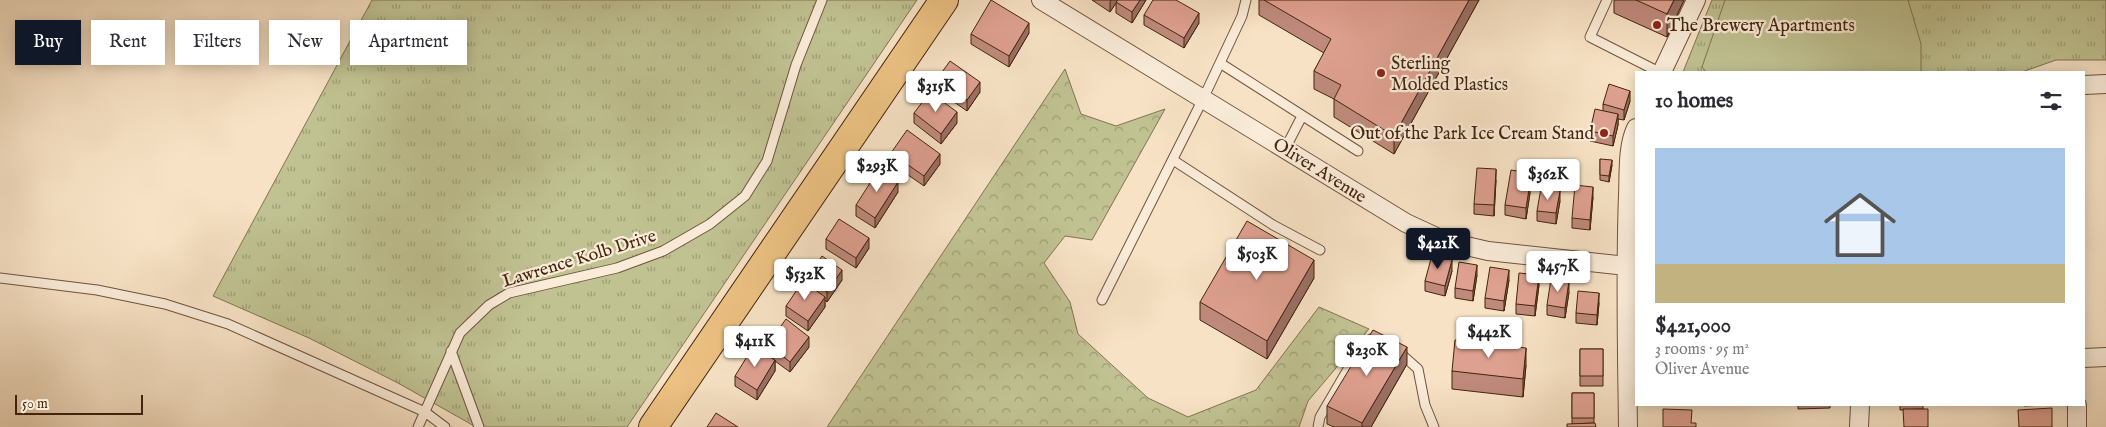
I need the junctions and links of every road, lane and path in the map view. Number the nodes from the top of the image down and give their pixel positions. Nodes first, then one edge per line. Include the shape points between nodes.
1 (822, 0) edge
2 (944, 0) edge
3 (1041, 0) edge
4 (1246, 0) edge
5 (1607, 0) edge
6 (1696, 0) edge
7 (1220, 63) junction
8 (1658, 71) edge
9 (1660, 71) edge
10 (2106, 84) edge
11 (2085, 85) edge
12 (1203, 99) junction
13 (1302, 116) junction
14 (1635, 130) edge
15 (1285, 149) junction
16 (1358, 151) dead end
17 (1173, 160) junction
18 (1320, 250) dead end
19 (1631, 266) edge
20 (0, 278) edge
21 (1102, 300) dead end
22 (451, 351) junction
23 (2106, 357) edge
24 (2085, 358) edge
25 (1860, 406) edge
26 (2077, 406) edge
27 (425, 412) junction
28 (418, 427) edge
29 (445, 427) edge
30 (479, 427) edge
31 (653, 427) edge
32 (1318, 427) edge
33 (1434, 427) edge
34 (1628, 427) edge
35 (1859, 427) edge
36 (2077, 427) edge

1 - 22 lane, Lawrence Kolb Drive via 796,65 767,161 745,196 710,224 663,251 617,268 509,293 489,305 460,333
2 - 31 main road
3 - 12 street, Oliver Avenue
4 - 7 lane
5 - 8 lane via 1590,37
6 - 9 street
7 - 12 lane
7 - 13 lane
10 - 11 street
12 - 15 street, Oliver Avenue
12 - 17 lane
13 - 15 lane
13 - 16 lane
14 - 19 street via 1630,165
15 - 19 street, Oliver Avenue via 1406,223 1445,241 1488,251
17 - 18 lane via 1273,225
17 - 21 lane
19 - 34 street
20 - 27 lane via 97,290 183,309 228,324
22 - 27 lane, Lawrence Kolb Drive
22 - 30 lane
23 - 24 street
25 - 35 street
26 - 36 street
27 - 28 lane, Lawrence Kolb Drive
27 - 29 lane
32 - 33 lane via 1320,416 1362,345 1370,339 1389,347 1418,369 1425,406

